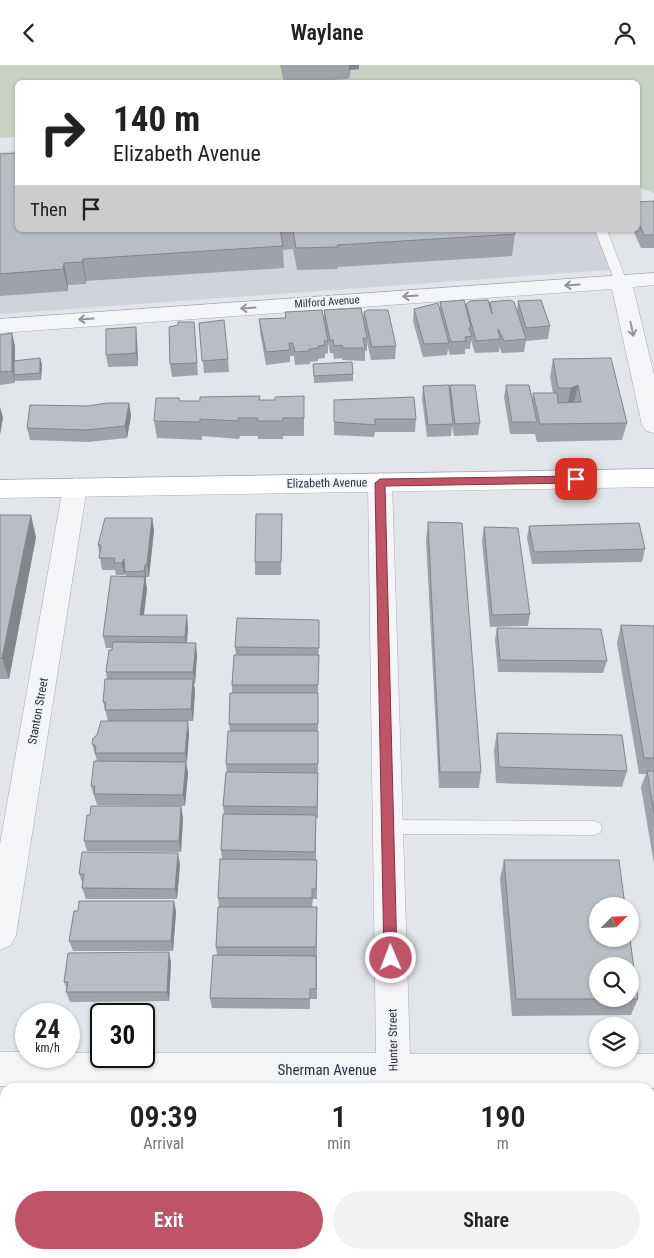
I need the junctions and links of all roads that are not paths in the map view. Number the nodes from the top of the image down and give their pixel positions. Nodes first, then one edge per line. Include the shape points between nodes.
1 (602, 232) edge
2 (654, 279) edge
3 (621, 281) junction
4 (0, 325) edge
5 (654, 425) edge
6 (654, 478) edge
7 (380, 483) junction
8 (75, 487) junction
9 (0, 489) edge
10 (388, 827) junction
11 (594, 828) dead end
12 (0, 935) edge
13 (0, 1069) edge
14 (654, 1071) edge
15 (394, 1079) edge

1 - 3 lane
2 - 3 street, Milford Avenue
3 -> 4 street, Milford Avenue
3 -> 5 street
6 - 7 main road, Elizabeth Avenue
7 - 8 main road, Elizabeth Avenue
7 - 10 street, Hunter Street
8 - 9 main road, Elizabeth Avenue
8 - 12 street, Stanton Street
10 - 11 lane
10 - 15 street, Hunter Street
13 - 15 street, Sherman Avenue
14 - 15 street, Sherman Avenue

